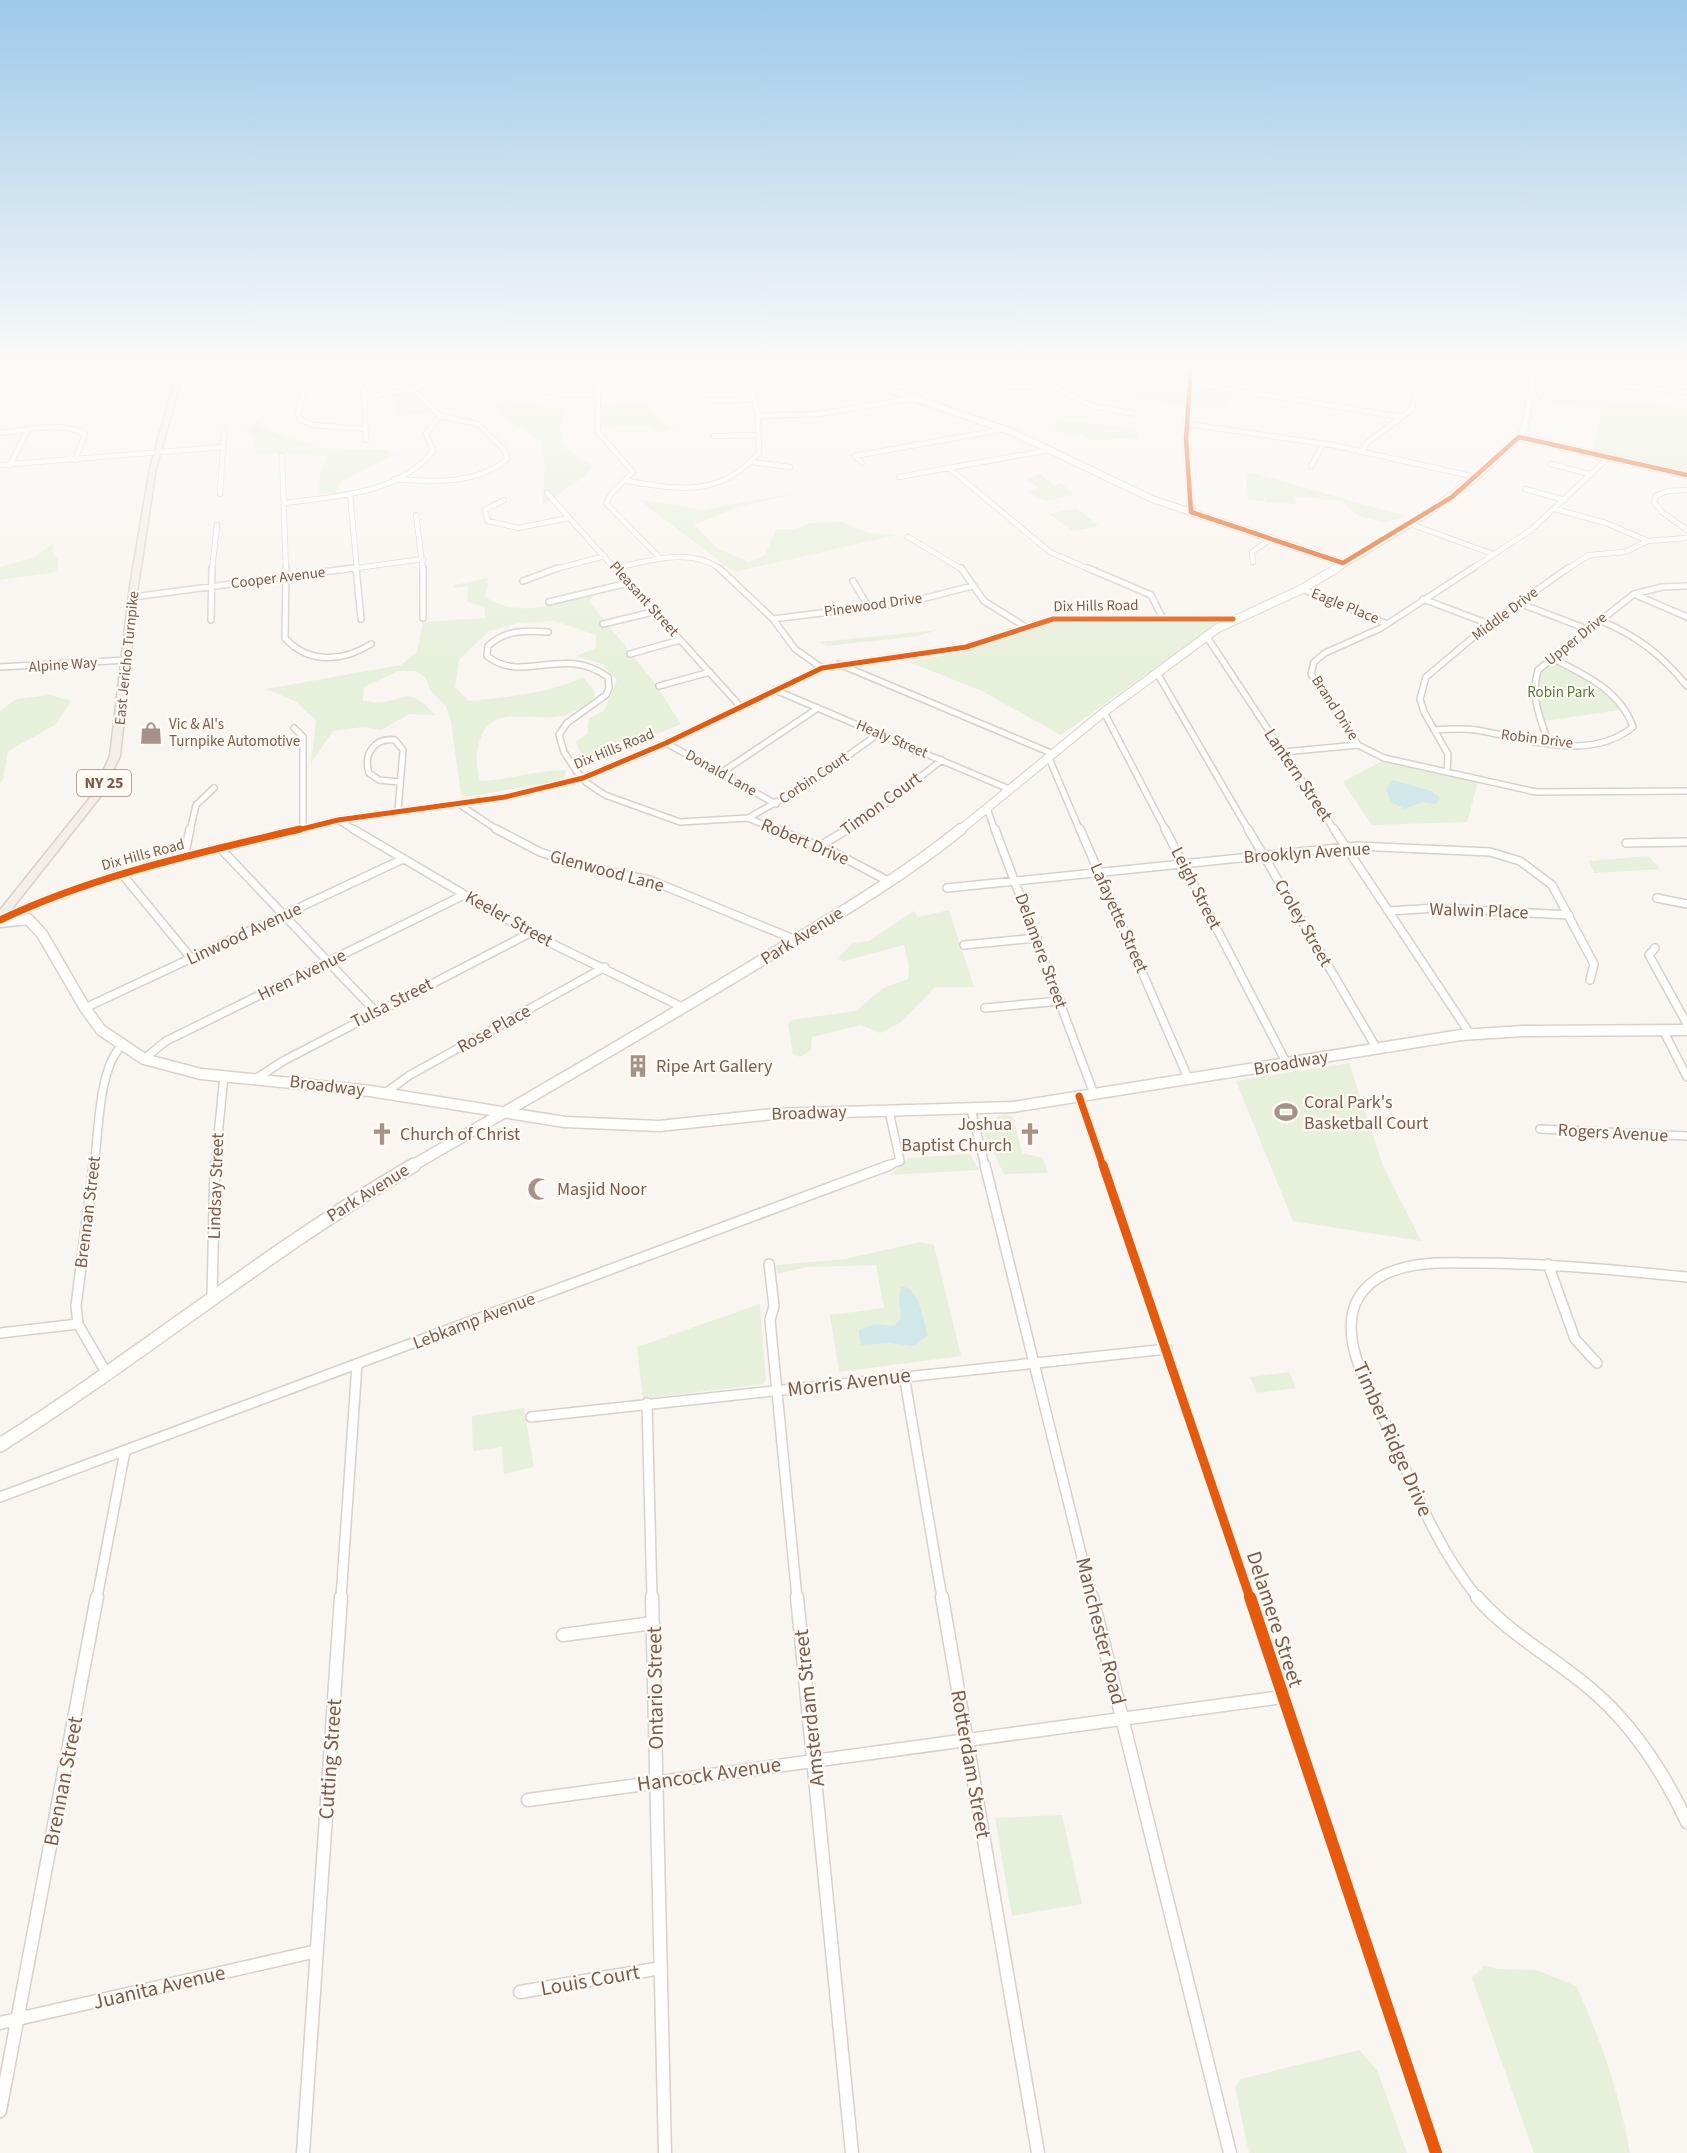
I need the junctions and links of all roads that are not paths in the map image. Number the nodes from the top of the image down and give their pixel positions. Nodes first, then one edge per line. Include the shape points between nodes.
1 (154, 466) edge
2 (222, 466) edge
3 (282, 466) edge
4 (418, 466) edge
5 (498, 466) edge
6 (631, 466) edge
7 (747, 466) edge
8 (786, 466) edge
9 (957, 466) edge
10 (1082, 466) edge
11 (1189, 466) edge
12 (1428, 466) edge
13 (1487, 466) edge
14 (1560, 466) edge
15 (1598, 466) edge
16 (1650, 466) edge
17 (790, 467) dead end
18 (949, 468) junction
19 (1589, 474) junction
20 (1687, 475) edge
21 (899, 477) dead end
22 (1476, 477) junction
23 (394, 479) junction
24 (628, 481) junction
25 (1525, 489) dead end
26 (1687, 490) edge
27 (547, 493) dead end
28 (220, 495) dead end
29 (350, 495) junction
30 (1190, 499) junction
31 (504, 500) dead end
32 (1565, 500) junction
33 (284, 503) junction
34 (1162, 503) junction
35 (1555, 509) junction
36 (1191, 512) junction
37 (416, 515) dead end
38 (569, 518) junction
39 (1410, 524) junction
40 (217, 525) dead end
41 (1687, 530) edge
42 (908, 537) dead end
43 (1687, 538) edge
44 (1271, 539) junction
45 (1647, 541) junction
46 (1493, 554) junction
47 (605, 556) junction
48 (660, 558) junction
49 (423, 559) junction
50 (1253, 562) dead end
51 (1343, 563) junction
52 (355, 568) junction
53 (616, 568) junction
54 (286, 577) junction
55 (523, 580) dead end
56 (853, 581) dead end
57 (628, 583) junction
58 (972, 586) junction
59 (1687, 586) edge
60 (211, 587) junction
61 (1302, 589) junction
62 (1634, 594) junction
63 (132, 597) junction
64 (1423, 599) junction
65 (549, 602) dead end
66 (1519, 603) junction
67 (868, 606) junction
68 (652, 612) junction
69 (1687, 617) edge
70 (423, 618) dead end
71 (361, 619) dead end
72 (773, 619) junction
73 (1163, 619) junction
74 (1233, 619) junction
75 (211, 620) dead end
76 (1599, 620) junction
77 (603, 624) dead end
78 (1387, 624) junction
79 (1489, 624) junction
80 (1024, 626) junction
81 (1587, 628) junction
82 (548, 632) dead end
83 (1206, 637) junction
84 (680, 640) junction
85 (371, 644) dead end
86 (630, 654) dead end
87 (1552, 658) junction
88 (127, 660) junction
89 (839, 664) junction
90 (0, 667) edge
91 (822, 668) junction
92 (710, 672) junction
93 (1157, 673) junction
94 (659, 686) dead end
95 (1687, 686) edge
96 (775, 690) junction
97 (740, 706) junction
98 (818, 708) junction
99 (1104, 712) junction
100 (294, 728) dead end
101 (1434, 730) junction
102 (878, 734) junction
103 (666, 743) junction
104 (1549, 744) junction
105 (1358, 745) junction
106 (1282, 752) junction
107 (1050, 755) junction
108 (942, 760) junction
109 (1447, 772) junction
110 (721, 773) junction
111 (583, 777) junction
112 (399, 782) junction
113 (213, 788) dead end
114 (1009, 789) junction
115 (1686, 793) edge
116 (459, 804) junction
117 (776, 804) junction
118 (987, 808) junction
119 (398, 812) junction
120 (748, 818) junction
121 (338, 820) junction
122 (303, 828) junction
123 (1687, 842) edge
124 (1626, 843) dead end
125 (820, 846) junction
126 (1346, 847) junction
127 (220, 848) junction
128 (1264, 855) junction
129 (184, 857) junction
130 (403, 859) junction
131 (1183, 863) junction
132 (1099, 873) junction
133 (122, 874) junction
134 (1015, 881) junction
135 (890, 882) junction
136 (947, 888) dead end
137 (464, 895) junction
138 (1657, 898) dead end
139 (1687, 904) edge
140 (1389, 911) junction
141 (1569, 915) junction
142 (283, 916) junction
143 (0, 920) edge
144 (530, 933) junction
145 (1037, 938) junction
146 (795, 940) junction
147 (964, 945) dead end
148 (1655, 948) dead end
149 (191, 958) junction
150 (328, 962) junction
151 (604, 967) junction
152 (1590, 980) dead end
153 (1060, 1001) junction
154 (85, 1008) junction
155 (684, 1008) junction
156 (985, 1008) dead end
157 (376, 1011) junction
158 (1687, 1024) edge
159 (1663, 1030) junction
160 (1687, 1030) edge
161 (1470, 1034) junction
162 (121, 1046) junction
163 (1377, 1048) junction
164 (144, 1059) junction
165 (1287, 1064) junction
166 (225, 1076) junction
167 (1687, 1077) edge
168 (257, 1078) junction
169 (1189, 1080) junction
170 (385, 1093) junction
171 (1094, 1094) junction
172 (1079, 1096) junction
173 (971, 1109) junction
174 (889, 1111) junction
175 (502, 1113) junction
176 (1540, 1129) dead end
177 (1687, 1136) edge
178 (769, 1264) dead end
179 (1548, 1264) junction
180 (1687, 1277) edge
181 (212, 1297) junction
182 (78, 1324) junction
183 (0, 1333) edge
184 (1167, 1349) junction
185 (1033, 1362) junction
186 (1597, 1363) dead end
187 (357, 1364) junction
188 (107, 1374) junction
189 (904, 1375) junction
190 (777, 1390) junction
191 (647, 1403) junction
192 (531, 1417) dead end
193 (0, 1445) edge
194 (125, 1451) junction
195 (0, 1497) edge
196 (653, 1623) junction
197 (563, 1635) dead end
198 (1282, 1697) junction
199 (1123, 1716) junction
200 (966, 1738) junction
201 (814, 1760) junction
202 (657, 1781) junction
203 (528, 1800) dead end
204 (1687, 1822) edge
205 (317, 1951) junction
206 (661, 1968) junction
207 (519, 1992) dead end
208 (18, 2019) junction
209 (0, 2023) edge
210 (0, 2111) edge
211 (303, 2153) edge
212 (665, 2153) edge
213 (852, 2153) edge
214 (1038, 2153) edge
215 (1230, 2153) edge
216 (1436, 2153) edge

1 - 63 main road, East Jericho Turnpike / NY 25
2 - 28 street
3 - 33 street
4 - 23 street
5 - 23 street via 461,478
6 - 24 street via 633,472
7 - 24 street via 730,481 708,487 673,488
8 - 17 street
9 - 18 street
10 - 34 main road
11 - 30 main road
12 - 22 street
13 - 22 main road, Park Avenue
14 - 19 street
15 - 19 street, Brand Drive
16 - 20 main road
18 - 21 street
18 - 73 street via 1050,552 1151,595
19 - 32 street, Brand Drive
22 - 39 main road, Park Avenue
23 - 29 street
24 - 48 street via 611,493 606,503
25 - 32 street
26 - 41 street via 1660,494 1655,504
27 - 38 street, Pleasant Street
29 - 33 street
29 - 52 street
30 - 34 main road via 1179,504
30 - 36 main road
31 - 38 street via 485,510 488,521 518,528
32 - 35 street, Brand Drive
33 - 54 street
34 - 36 main road
35 - 45 street via 1606,523
35 - 46 street, Brand Drive
36 - 44 main road
37 - 49 street
38 - 47 street, Pleasant Street
39 - 46 street
39 - 51 main road, Park Avenue
40 - 60 street
42 - 58 street via 963,570
43 - 45 street, Middle Drive
44 - 50 street via 1252,552
44 - 51 main road
45 - 66 street, Middle Drive via 1625,552 1589,555
46 - 64 street, Brand Drive
47 - 53 street, Pleasant Street
47 - 55 street
48 - 53 street
48 - 72 street via 692,558 718,567
49 - 52 street, Cooper Avenue
49 - 70 street
51 - 61 main road, Park Avenue
52 - 54 street, Cooper Avenue
52 - 71 street
53 - 57 street, Pleasant Street
54 - 60 street, Cooper Avenue
54 - 85 street via 285,638 294,649 337,657 354,654
56 - 67 street
57 - 65 street
57 - 68 street, Pleasant Street
58 - 67 street, Pinewood Drive via 910,602
58 - 80 street via 994,609
59 - 62 street, Upper Drive
60 - 63 street, Cooper Avenue
60 - 75 street
61 - 74 main road, Park Avenue
61 - 78 street, Eagle Place
62 - 69 street
62 - 76 street, Upper Drive
63 - 88 main road, East Jericho Turnpike / NY 25
64 - 78 street, Brand Drive
64 - 79 street
66 - 79 street, Middle Drive
66 - 81 street
67 - 72 street, Pinewood Drive
68 - 77 street
68 - 84 street, Pleasant Street
72 - 91 street via 795,649
73 - 74 street, Dix Hills Road
73 - 80 street, Dix Hills Road via 1071,618
74 - 83 main road, Park Avenue
76 - 81 street, Upper Drive
76 - 95 street via 1652,646
78 - 105 street, Brand Drive via 1325,653 1314,662 1311,674
79 - 101 street, Middle Drive via 1426,677 1420,699
80 - 89 street, Dix Hills Road via 948,651
81 - 87 street, Upper Drive
82 - 111 street, Robert Drive via 519,631 499,637 488,646 486,656 511,668 573,661 595,666 608,676 606,695 567,723 559,735 564,752
83 - 93 main road, Park Avenue
83 - 106 street, Lantern Street
84 - 86 street
84 - 92 street, Pleasant Street
87 - 104 street, Upper Drive via 1538,670 1533,687
87 - 104 street, Robin Drive via 1615,697 1631,716 1633,727 1628,734 1604,742
88 - 90 street, Alpine Way
88 - 143 main road, East Jericho Turnpike / NY 25 via 109,773
89 - 91 street, Dix Hills Road
89 - 107 street
91 - 96 street, Dix Hills Road
92 - 94 street
92 - 97 street, Pleasant Street
93 - 99 main road, Park Avenue
93 - 128 street, Croley Street
96 - 97 street, Dix Hills Road
96 - 98 street, Healy Street
97 - 103 street, Dix Hills Road
98 - 102 street, Healy Street
98 - 110 street
99 - 107 main road, Park Avenue
99 - 131 street, Leigh Street
100 - 122 street via 303,738
101 - 104 street, Robin Drive via 1473,730
101 - 109 street, Middle Drive via 1448,754
102 - 108 street, Healy Street
102 - 117 street, Corbin Court
103 - 110 street, Donald Lane
103 - 111 street, Dix Hills Road
105 - 106 street
105 - 109 street, Brand Drive via 1384,758
106 - 126 street, Lantern Street
107 - 114 main road, Park Avenue
107 - 132 street, Lafayette Street
108 - 114 street, Healy Street
108 - 125 street, Timon Court via 867,818
109 - 115 street, Brand Drive via 1536,792
110 - 117 street, Donald Lane
111 - 116 street, Dix Hills Road
111 - 120 street, Robert Drive via 605,795 666,819 688,822
112 - 112 street via 401,746 391,740 371,746 365,760 368,771 382,782
112 - 119 street
113 - 129 street via 196,805
114 - 118 main road, Park Avenue
116 - 119 street, Dix Hills Road
116 - 146 street, Glenwood Lane via 540,852 585,867 650,880
117 - 120 street, Corbin Court
118 - 134 street, Delamere Street
118 - 135 main road, Park Avenue via 927,858
119 - 121 street, Dix Hills Road
120 - 125 street, Robert Drive
121 - 122 street, Dix Hills Road
121 - 130 street, Keeler Street
122 - 127 street, Dix Hills Road
123 - 124 street
125 - 135 street, Robert Drive
126 - 128 street, Brooklyn Avenue
126 - 140 street, Lantern Street
126 - 141 street, Brooklyn Avenue via 1466,850 1508,856 1552,885
127 - 129 street, Dix Hills Road
127 - 142 street
128 - 131 street, Brooklyn Avenue
128 - 163 street, Croley Street
129 - 133 street, Dix Hills Road
130 - 137 street, Keeler Street
130 - 142 street, Linwood Avenue
131 - 132 street, Brooklyn Avenue
131 - 165 street, Leigh Street
132 - 134 street, Brooklyn Avenue
132 - 169 street, Lafayette Street
133 - 143 street, Dix Hills Road via 39,900
133 - 149 street
134 - 136 street, Brooklyn Avenue
134 - 145 street, Delamere Street
135 - 146 main road, Park Avenue
137 - 144 street, Keeler Street
137 - 150 street, Hren Avenue
138 - 139 street
140 - 141 street, Walwin Place via 1436,908
140 - 161 street, Lantern Street
141 - 152 street, Brooklyn Avenue via 1594,964
142 - 149 street, Linwood Avenue
142 - 150 street
143 - 154 main road, Broadway via 28,919 42,934
144 - 151 street, Keeler Street
144 - 157 street, Tulsa Street
145 - 147 street
145 - 153 street, Delamere Street
146 - 155 main road, Park Avenue
148 - 158 street via 1649,955
149 - 154 street, Linwood Avenue
150 - 157 street
150 - 164 street, Hren Avenue via 166,1041
151 - 155 street, Keeler Street
151 - 170 street, Rose Place via 410,1075
153 - 156 street
153 - 171 street, Delamere Street
154 - 162 main road, Broadway via 101,1030
155 - 175 main road, Park Avenue
157 - 168 street, Tulsa Street
159 - 160 main road, Broadway
159 - 161 main road, Broadway
159 - 167 street
161 - 163 main road, Broadway
162 - 164 main road, Broadway
162 - 182 street, Brennan Street via 113,1055 106,1077 76,1306
163 - 165 main road, Broadway
164 - 166 main road, Broadway via 181,1070
165 - 169 main road, Broadway
166 - 168 main road, Broadway
166 - 181 street, Lindsay Street via 215,1159
168 - 170 main road, Broadway
169 - 171 main road, Broadway
170 - 175 main road, Broadway
171 - 172 main road, Broadway
172 - 173 main road, Broadway
172 - 184 street, Delamere Street
173 - 174 main road, Broadway
173 - 185 street, Manchester Road
174 - 175 main road, Broadway via 774,1114 642,1126 565,1122
174 - 187 street, Lebkamp Avenue via 900,1161
175 - 181 main road, Park Avenue via 368,1192
176 - 177 street, Rogers Avenue
178 - 190 street, Amsterdam Street
179 - 180 street, Timber Ridge Drive
179 - 186 street via 1575,1339
179 - 204 street, Timber Ridge Drive via 1436,1263 1402,1268 1377,1278 1360,1292 1353,1311 1351,1333 1357,1358 1442,1548 1462,1577 1485,1606 1600,1698 1642,1744 1674,1793
181 - 188 main road, Park Avenue
182 - 183 street
182 - 188 street, Brennan Street
184 - 185 street, Morris Avenue
184 - 198 street, Delamere Street
185 - 189 street, Morris Avenue
185 - 199 street, Manchester Road
187 - 194 street, Lebkamp Avenue
187 - 205 street, Cutting Street
188 - 193 main road, Park Avenue
189 - 190 street, Morris Avenue
189 - 200 street, Rotterdam Street
190 - 191 street, Morris Avenue
190 - 201 street, Amsterdam Street
191 - 192 street, Morris Avenue
191 - 196 street, Ontario Street
194 - 195 street, Lebkamp Avenue
194 - 208 street, Brennan Street
196 - 197 street
196 - 202 street, Ontario Street
198 - 199 street, Hancock Avenue
198 - 216 street, Delamere Street
199 - 200 street, Hancock Avenue
199 - 215 street, Manchester Road
200 - 201 street, Hancock Avenue
200 - 214 street, Rotterdam Street
201 - 202 street, Hancock Avenue
201 - 213 street, Amsterdam Street
202 - 203 street, Hancock Avenue
202 - 206 street, Ontario Street
205 - 208 street, Juanita Avenue
205 - 211 street, Cutting Street
206 - 207 street, Louis Court
206 - 212 street, Ontario Street
208 - 209 street, Juanita Avenue
208 - 210 street, Brennan Street

